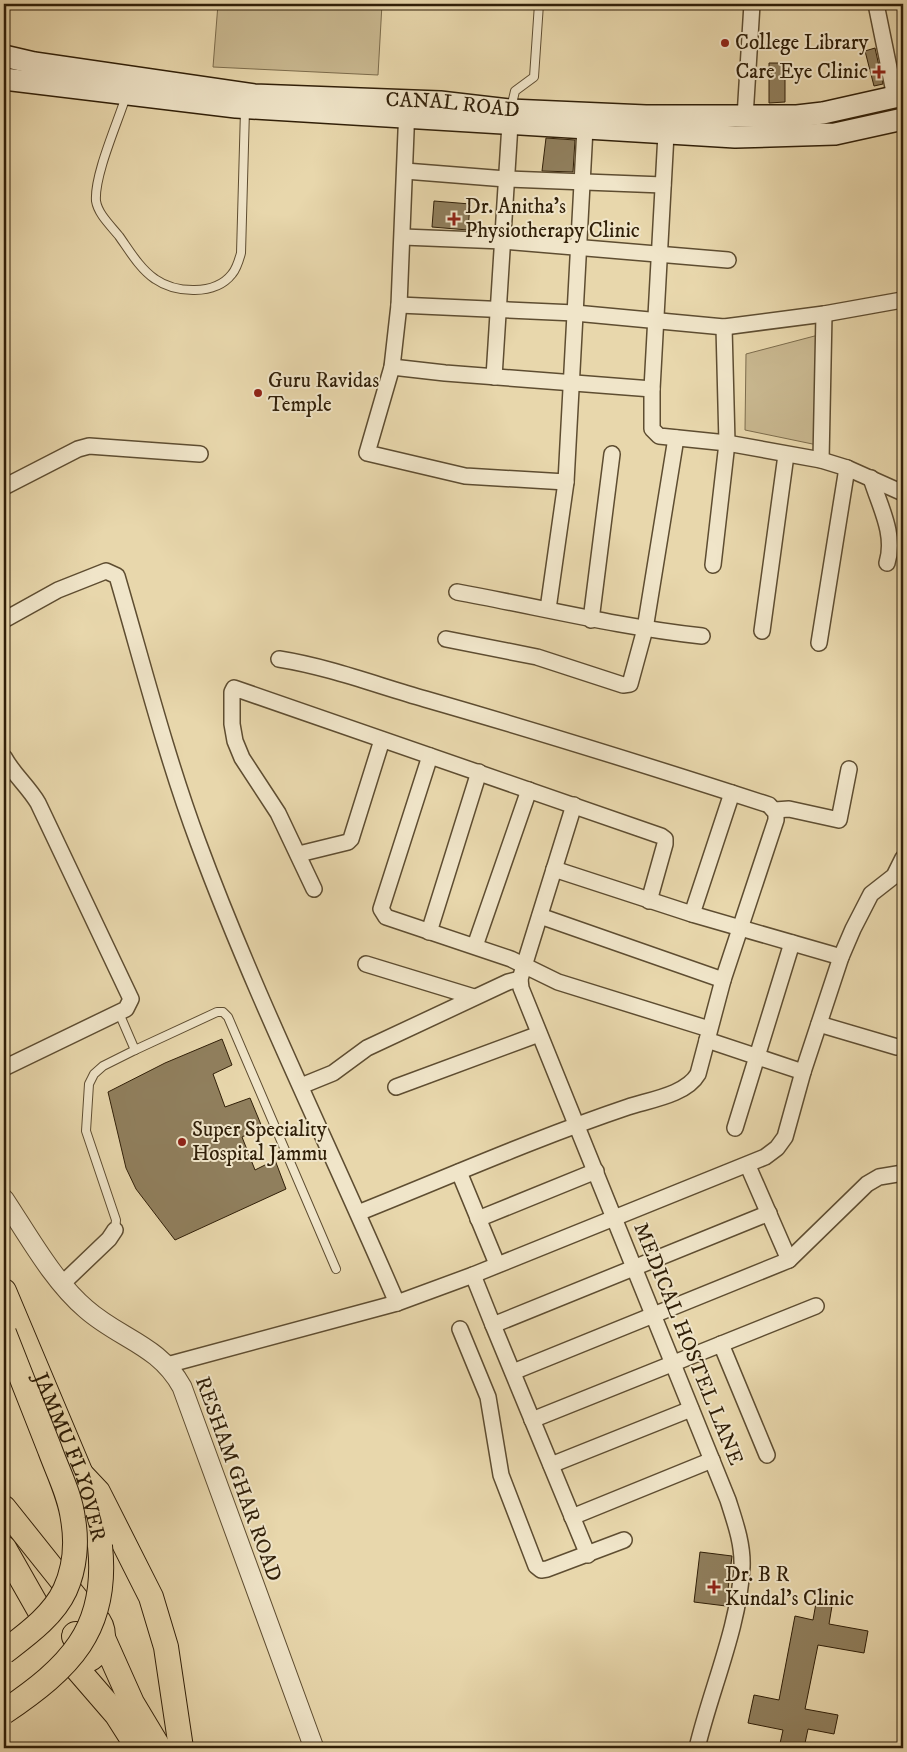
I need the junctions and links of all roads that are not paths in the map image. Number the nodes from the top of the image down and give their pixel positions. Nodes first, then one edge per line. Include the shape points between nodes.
1 (539, 4) edge
2 (752, 4) edge
3 (876, 4) edge
4 (4, 56) edge
5 (4, 80) edge
6 (127, 94) junction
7 (899, 96) edge
8 (245, 108) junction
9 (407, 109) junction
10 (510, 117) junction
11 (745, 117) junction
12 (903, 119) edge
13 (586, 128) junction
14 (666, 134) junction
15 (405, 171) junction
16 (506, 179) junction
17 (583, 182) junction
18 (663, 185) junction
19 (403, 237) junction
20 (503, 241) junction
21 (578, 247) junction
22 (660, 254) junction
23 (728, 260) dead end
24 (902, 300) edge
25 (400, 305) junction
26 (499, 309) junction
27 (575, 314) junction
28 (824, 314) junction
29 (656, 320) junction
30 (724, 327) junction
31 (392, 367) junction
32 (494, 377) junction
33 (570, 382) junction
34 (652, 389) junction
35 (676, 438) junction
36 (727, 443) junction
37 (200, 454) dead end
38 (612, 454) dead end
39 (786, 455) junction
40 (821, 460) junction
41 (847, 468) junction
42 (871, 478) junction
43 (566, 482) junction
44 (4, 487) edge
45 (903, 493) edge
46 (887, 563) dead end
47 (714, 565) dead end
48 (457, 592) dead end
49 (548, 609) junction
50 (4, 620) edge
51 (591, 620) junction
52 (645, 630) junction
53 (762, 631) dead end
54 (702, 636) dead end
55 (446, 639) dead end
56 (818, 643) dead end
57 (279, 659) dead end
58 (382, 740) junction
59 (430, 756) junction
60 (4, 757) edge
61 (849, 769) dead end
62 (479, 772) junction
63 (529, 790) junction
64 (732, 793) junction
65 (574, 806) junction
66 (775, 810) junction
67 (299, 854) junction
68 (903, 858) edge
69 (554, 869) junction
70 (314, 889) dead end
71 (649, 901) junction
72 (692, 914) junction
73 (540, 916) junction
74 (740, 929) junction
75 (429, 932) junction
76 (792, 943) junction
77 (475, 946) junction
78 (841, 957) junction
79 (366, 964) dead end
80 (522, 972) junction
81 (723, 980) junction
82 (474, 997) junction
83 (119, 1013) junction
84 (819, 1024) junction
85 (538, 1034) junction
86 (708, 1035) junction
87 (897, 1047) dead end
88 (135, 1050) junction
89 (758, 1058) junction
90 (4, 1068) edge
91 (803, 1072) junction
92 (301, 1086) junction
93 (396, 1087) dead end
94 (577, 1124) junction
95 (734, 1128) dead end
96 (748, 1166) junction
97 (596, 1171) junction
98 (459, 1172) junction
99 (903, 1173) edge
100 (4, 1199) edge
101 (358, 1212) junction
102 (769, 1213) junction
103 (615, 1217) junction
104 (478, 1219) junction
105 (115, 1230) joint
106 (789, 1260) junction
107 (497, 1264) junction
108 (635, 1268) junction
109 (336, 1269) dead end
110 (472, 1275) junction
111 (63, 1283) junction
112 (4, 1291) edge
113 (397, 1303) junction
114 (816, 1306) dead end
115 (654, 1315) junction
116 (493, 1325) junction
117 (460, 1329) dead end
118 (4, 1333) edge
119 (721, 1344) junction
120 (673, 1364) junction
121 (167, 1365) junction
122 (513, 1372) junction
123 (691, 1409) junction
124 (532, 1420) junction
125 (767, 1455) dead end
126 (712, 1460) junction
127 (551, 1466) junction
128 (81, 1474) junction
129 (4, 1508) edge
130 (572, 1518) junction
131 (624, 1540) dead end
132 (4, 1548) edge
133 (588, 1555) junction
134 (87, 1612) junction
135 (50, 1633) junction
136 (103, 1638) junction
137 (4, 1652) edge
138 (66, 1661) junction
139 (4, 1666) edge
140 (4, 1686) edge
141 (4, 1712) edge
142 (138, 1748) edge
143 (158, 1748) edge
144 (181, 1748) edge
145 (314, 1748) edge
146 (698, 1748) edge

1 - 10 lane via 534,76 515,91
2 - 11 street
3 - 7 street
4 - 9 main road, CANAL ROAD via 254,95
5 - 6 main road, CANAL ROAD
6 - 8 main road, CANAL ROAD
6 - 8 lane via 98,180 97,204 145,270 164,285 181,289 196,290 216,285 232,274 242,253
7 - 11 main road, CANAL ROAD via 823,113
8 - 9 main road, CANAL ROAD
9 - 10 main road, CANAL ROAD via 440,102
9 - 15 street
10 - 11 main road, CANAL ROAD
10 - 13 main road, CANAL ROAD
10 - 16 street
12 - 14 main road, CANAL ROAD via 852,132 806,137 735,138
13 - 14 main road, CANAL ROAD
13 - 17 street
14 - 18 street
15 - 16 street
15 - 19 street
16 - 17 street
16 - 20 street
17 - 18 street
17 - 21 street
18 - 22 street
19 - 20 street
19 - 25 street
20 - 21 street
20 - 26 street
21 - 22 street
21 - 27 street
22 - 23 street
22 - 29 street
24 - 28 street
25 - 26 street
25 - 31 street
26 - 27 street
26 - 32 street
27 - 29 street
27 - 33 street
28 - 30 street
28 - 40 street
29 - 30 street
29 - 34 street
30 - 36 street
31 - 32 street
31 - 43 street via 367,453 465,476
32 - 33 street
33 - 34 street
33 - 43 street
34 - 35 street via 652,429 659,436
35 - 36 street
35 - 52 street
36 - 39 street
36 - 47 street
37 - 44 street via 88,446
38 - 51 street
39 - 40 street
39 - 53 street
40 - 41 street
41 - 42 street
41 - 56 street
42 - 45 street
42 - 46 street via 891,542
43 - 49 street
48 - 49 street
49 - 51 street
50 - 92 street via 74,582 106,571 117,576 190,822
51 - 52 street
52 - 54 street
52 - 55 street via 633,681 627,685 537,657
57 - 64 street via 355,676
58 - 59 street
58 - 67 street via 351,839
58 - 67 street via 238,689 232,690 235,741
59 - 62 street
59 - 75 street via 381,909 386,918
60 - 83 street via 38,803 131,1000 130,1006
61 - 66 street via 839,820 789,809
62 - 63 street
62 - 75 street
63 - 65 street
63 - 77 street
64 - 66 street
64 - 72 street
65 - 69 street
65 - 71 street via 665,839
66 - 74 street via 776,820
67 - 70 street
68 - 78 street via 894,876 871,894
69 - 71 street
69 - 73 street
71 - 72 street
72 - 74 street
73 - 80 street
73 - 81 street
74 - 76 street
74 - 81 street
75 - 77 street
76 - 78 street
76 - 89 street
77 - 80 street
78 - 84 street
79 - 82 street
80 - 82 street
80 - 85 street, MEDICAL HOSTEL LANE via 524,998
80 - 86 street
81 - 86 street
82 - 92 street via 367,1048 333,1074
83 - 88 lane
83 - 90 street
84 - 87 street
84 - 91 street
85 - 93 street
85 - 94 street, MEDICAL HOSTEL LANE
86 - 89 street
86 - 94 street via 698,1074 687,1086
88 - 105 lane via 103,1066 94,1074 90,1084 86,1131 116,1220
88 - 109 lane via 217,1012 228,1017
89 - 91 street
89 - 95 street
91 - 96 street via 784,1137 777,1148
92 - 101 street
94 - 97 street, MEDICAL HOSTEL LANE
94 - 98 street
96 - 102 street
96 - 103 street
97 - 103 street, MEDICAL HOSTEL LANE
97 - 104 street
98 - 101 street
98 - 104 street
99 - 106 street via 880,1177 867,1184
100 - 111 street, RESHAM GHAR ROAD
101 - 113 street
102 - 106 street
102 - 108 street
103 - 107 street
103 - 108 street, MEDICAL HOSTEL LANE
104 - 107 street
105 - 111 street via 109,1240
106 - 115 street
107 - 110 street
108 - 115 street, MEDICAL HOSTEL LANE
108 - 116 street
110 - 113 street
110 - 116 street
111 - 121 street, RESHAM GHAR ROAD via 99,1320 141,1344
112 - 128 main road, JAMMU FLYOVER
113 - 121 street
114 - 119 street
115 - 120 street, MEDICAL HOSTEL LANE
115 - 122 street
116 - 122 street
117 - 133 street via 488,1397 501,1476 536,1566 544,1570
118 - 137 main road, JAMMU FLYOVER, bridge via 63,1483 73,1518 75,1546 65,1590 30,1632
119 - 120 street
119 - 125 street
120 - 123 street, MEDICAL HOSTEL LANE
120 - 124 street
121 - 145 street, RESHAM GHAR ROAD via 182,1388
122 - 124 street
123 - 126 street, MEDICAL HOSTEL LANE
123 - 127 street
124 - 127 street
126 - 130 street
126 - 146 street, MEDICAL HOSTEL LANE via 737,1528 742,1566 733,1619
127 - 130 street
128 - 141 main road, JAMMU FLYOVER, bridge via 100,1546 102,1568 100,1598 92,1623 78,1649 62,1667
128 - 144 main road via 98,1492 151,1597 166,1647
129 - 134 main road
130 - 133 street
131 - 133 street
132 - 135 main road
134 - 135 main road via 69,1610 54,1620
134 - 136 main road via 99,1623
135 - 138 main road via 55,1653
135 - 139 main road
136 - 138 main road via 101,1647 89,1660
136 - 143 main road via 132,1703
138 - 140 main road via 39,1664
138 - 142 main road via 117,1716

